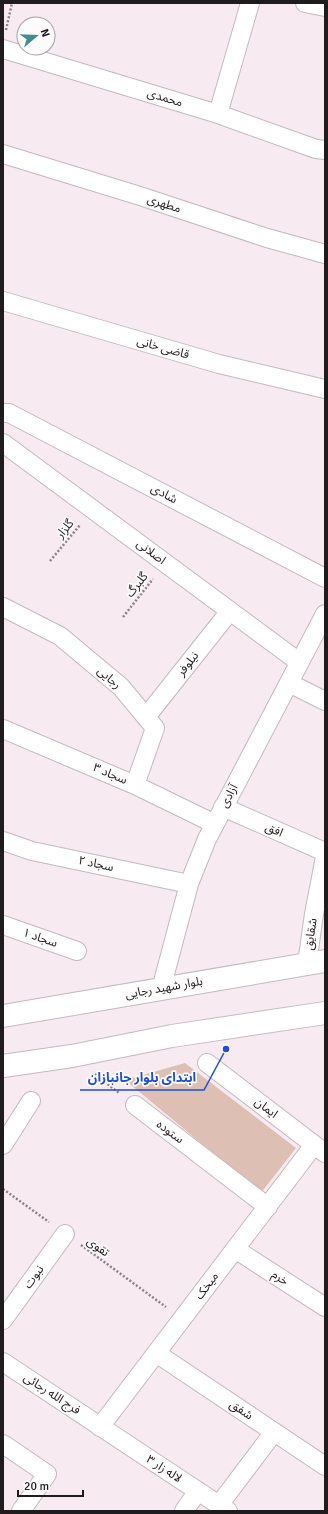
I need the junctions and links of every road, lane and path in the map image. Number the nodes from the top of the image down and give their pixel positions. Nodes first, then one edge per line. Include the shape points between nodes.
1 (12, 3) edge
2 (250, 3) edge
3 (305, 3) edge
4 (325, 7) edge
5 (4, 43) edge
6 (218, 114) junction
7 (325, 150) edge
8 (3, 154) edge
9 (325, 254) edge
10 (3, 301) edge
11 (325, 389) edge
12 (3, 413) edge
13 (3, 443) edge
14 (93, 509) junction
15 (50, 560) dead end
16 (166, 563) junction
17 (325, 578) edge
18 (3, 607) edge
19 (230, 611) junction
20 (325, 614) edge
21 (123, 617) dead end
22 (299, 662) junction
23 (288, 683) junction
24 (325, 700) edge
25 (146, 717) junction
26 (3, 728) edge
27 (136, 785) junction
28 (223, 807) junction
29 (215, 824) junction
30 (3, 841) edge
31 (325, 852) edge
32 (325, 857) edge
33 (190, 884) junction
34 (319, 913) edge
35 (3, 925) edge
36 (77, 951) dead end
37 (316, 963) edge
38 (161, 989) junction
39 (325, 1013) edge
40 (3, 1016) edge
41 (72, 1056) junction
42 (207, 1063) dead end
43 (3, 1066) edge
44 (31, 1101) dead end
45 (135, 1105) joint
46 (3, 1145) edge
47 (320, 1149) edge
48 (3, 1189) edge
49 (268, 1207) junction
50 (65, 1234) junction
51 (235, 1250) junction
52 (325, 1307) edge
53 (182, 1319) junction
54 (3, 1320) edge
55 (156, 1353) junction
56 (3, 1362) edge
57 (100, 1427) junction
58 (274, 1432) junction
59 (3, 1444) edge
60 (325, 1466) edge
61 (198, 1491) junction
62 (223, 1508) edge
63 (21, 1511) edge
64 (184, 1511) edge

1 - 5 path
2 - 6 street
3 - 4 street
5 - 6 street, محمدی
6 - 7 street, محمدی
8 - 9 street, مطهری
10 - 11 street, قاضی خانی via 219,364
12 - 17 street, شادی via 9,413
13 - 14 street, اصلانی
14 - 15 path, گلزار
14 - 16 street, اصلانی
16 - 19 street, اصلانی
16 - 21 path, گلبرگ
18 - 25 street, رجایی via 60,636 121,687
19 - 22 street, اصلانی
19 - 25 street, نیلوفر
20 - 22 street, آزادی
22 - 23 street, آزادی
23 - 24 street
23 - 28 street, آزادی
25 - 27 street, رجایی via 155,728
26 - 27 street, سجاد ۳
27 - 29 street, سجاد ۳
28 - 29 street, آزادی
28 - 31 street, افق
29 - 33 street, آزادی
30 - 33 street, سجاد ۲ via 32,851
32 - 34 street, شقایق
33 - 38 street, آزادی
34 - 37 street, شقایق
35 - 36 street, سجاد ۱
37 - 38 highway, بلوار شهید رجایی
38 - 40 highway, بلوار شهید رجایی
39 - 41 highway via 172,1036
41 - 43 highway
41 - 45 path
42 - 47 street, ایمان
44 - 46 street
45 - 49 street, ستوده
47 - 49 street, میخک
48 - 50 path, تقوی
49 - 51 street, میخک
50 - 53 path, تقوی
50 - 54 street, نبوت
51 - 52 street, خرم
51 - 53 street, میخک
53 - 55 street, میخک
55 - 57 street, میخک
55 - 58 street, شفق
56 - 57 street, فرج الله رجائی
57 - 61 street, لاله زار ۳
58 - 60 street, شفق
58 - 62 street
59 - 63 street via 47,1474
61 - 62 street, لاله زار ۳
61 - 64 street

